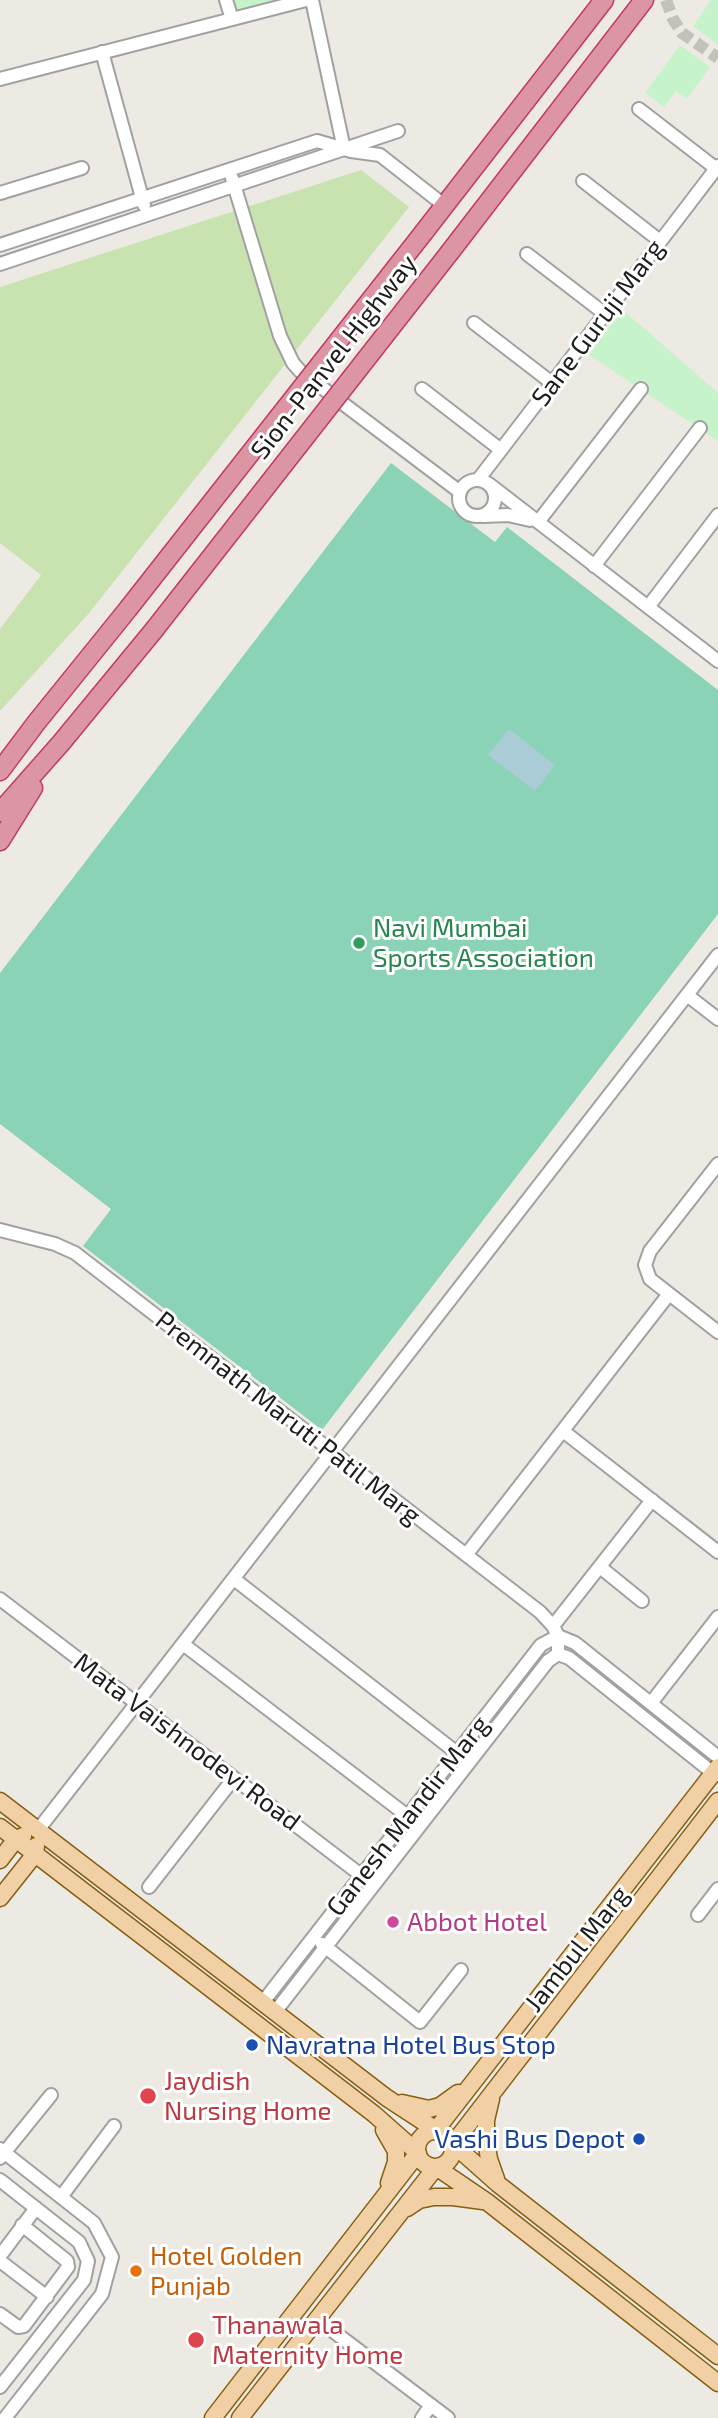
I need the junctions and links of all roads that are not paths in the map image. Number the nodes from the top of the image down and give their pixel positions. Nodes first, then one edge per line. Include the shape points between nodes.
1 (226, 0) edge
2 (306, 0) edge
3 (312, 0) edge
4 (644, 0) edge
5 (598, 3) edge
6 (232, 19) junction
7 (102, 52) junction
8 (0, 79) edge
9 (639, 109) dead end
10 (398, 131) dead end
11 (344, 149) junction
12 (82, 168) dead end
13 (229, 168) junction
14 (717, 168) edge
15 (583, 181) dead end
16 (234, 186) junction
17 (0, 193) edge
18 (142, 197) junction
19 (444, 206) junction
20 (147, 215) junction
21 (660, 242) junction
22 (0, 245) edge
23 (527, 254) dead end
24 (0, 264) edge
25 (605, 314) junction
26 (474, 323) dead end
27 (552, 383) junction
28 (422, 389) dead end
29 (641, 389) dead end
30 (699, 428) dead end
31 (501, 450) junction
32 (484, 482) junction
33 (460, 492) junction
34 (718, 515) edge
35 (477, 516) junction
36 (538, 522) junction
37 (594, 565) junction
38 (648, 607) junction
39 (718, 661) edge
40 (36, 723) junction
41 (61, 743) junction
42 (0, 757) edge
43 (0, 771) edge
44 (0, 812) edge
45 (0, 841) edge
46 (718, 955) edge
47 (687, 995) junction
48 (718, 1019) edge
49 (718, 1164) edge
50 (0, 1230) edge
51 (669, 1294) junction
52 (718, 1332) edge
53 (563, 1431) junction
54 (332, 1452) junction
55 (652, 1500) junction
56 (718, 1552) edge
57 (466, 1555) junction
58 (600, 1567) junction
59 (234, 1579) junction
60 (0, 1599) edge
61 (642, 1601) dead end
62 (718, 1617) edge
63 (556, 1631) junction
64 (183, 1644) junction
65 (558, 1654) junction
66 (137, 1703) junction
67 (651, 1703) junction
68 (457, 1753) junction
69 (718, 1757) edge
70 (446, 1766) junction
71 (716, 1772) edge
72 (458, 1776) junction
73 (234, 1777) junction
74 (0, 1801) edge
75 (718, 1801) edge
76 (407, 1816) junction
77 (420, 1826) junction
78 (0, 1827) edge
79 (38, 1830) junction
80 (16, 1839) junction
81 (35, 1854) junction
82 (0, 1860) edge
83 (362, 1875) junction
84 (374, 1885) junction
85 (149, 1887) dead end
86 (718, 1889) edge
87 (0, 1898) edge
88 (698, 1914) dead end
89 (313, 1937) junction
90 (326, 1947) junction
91 (461, 1970) dead end
92 (269, 2007) junction
93 (475, 2080) junction
94 (493, 2093) junction
95 (51, 2095) dead end
96 (387, 2098) junction
97 (374, 2114) junction
98 (114, 2126) dead end
99 (436, 2130) junction
100 (453, 2144) junction
101 (1, 2153) edge
102 (418, 2153) junction
103 (436, 2167) junction
104 (0, 2180) edge
105 (498, 2184) junction
106 (384, 2195) junction
107 (61, 2197) junction
108 (486, 2202) junction
109 (36, 2208) junction
110 (403, 2210) junction
111 (22, 2225) junction
112 (112, 2257) junction
113 (0, 2258) edge
114 (88, 2261) junction
115 (47, 2297) junction
116 (0, 2314) edge
117 (317, 2319) junction
118 (718, 2356) edge
119 (718, 2383) edge
120 (0, 2387) edge
121 (431, 2405) junction
122 (5, 2418) edge
123 (212, 2418) edge
124 (240, 2418) edge
125 (422, 2418) edge
126 (448, 2418) edge

1 - 6 street
2 - 6 street
3 - 11 street
4 - 41 highway, Sion-Panvel Highway, bridge
5 - 19 highway, Sion-Panvel Highway
6 - 7 street
7 - 8 street
7 - 18 street
9 - 14 street
10 - 11 street
11 - 13 street via 312,141
11 - 16 street
11 - 19 street via 386,158
12 - 17 street
13 - 16 street
13 - 18 street
14 - 21 street, Sane Guruji Marg
15 - 21 street
16 - 20 street
16 - 33 street via 280,337 293,363
18 - 20 street
18 - 22 street
19 - 40 highway, Sion-Panvel Highway, bridge
20 - 24 street
21 - 25 street, Sane Guruji Marg
23 - 25 street
25 - 27 street, Sane Guruji Marg
26 - 27 street
27 - 31 street, Sane Guruji Marg
28 - 31 street
29 - 36 street
30 - 37 street
31 - 32 street, Sane Guruji Marg
32 - 33 street via 467,482
32 - 35 street via 495,501 489,512
32 - 36 street
33 - 35 street via 462,509
34 - 38 street
35 - 36 street via 508,515
36 - 37 street
37 - 38 street
38 - 39 street
40 - 42 highway
40 - 43 highway
41 - 44 highway
41 - 45 highway
46 - 47 street
47 - 48 street
47 - 54 street
49 - 51 street via 650,1251 645,1265 650,1279
50 - 54 street, Premnath Maruti Patil Marg via 75,1253
51 - 52 street
51 - 53 street
53 - 55 street
53 - 57 street
54 - 57 street, Premnath Maruti Patil Marg
54 - 59 street
55 - 56 street
55 - 58 street, Ganesh Mandir Marg
57 - 63 street, Premnath Maruti Patil Marg via 540,1612
58 - 61 street
58 - 63 street, Ganesh Mandir Marg
59 - 64 street
59 - 68 street
60 - 66 street, Mata Vaishnodevi Road
62 - 67 street
63 - 65 street
63 - 67 street, Premnath Maruti Patil Marg
63 - 68 street, Ganesh Mandir Marg
64 - 66 street
64 - 76 street
65 - 71 street
65 - 72 street, Ganesh Mandir Marg
66 - 73 street, Mata Vaishnodevi Road
66 - 79 street
67 - 69 street, Premnath Maruti Patil Marg
68 - 70 street, Ganesh Mandir Marg
70 - 72 street
70 - 76 street, Ganesh Mandir Marg
71 - 93 main road, Jambul Marg
72 - 77 street, Ganesh Mandir Marg
73 - 83 street, Mata Vaishnodevi Road
73 - 85 street
74 - 79 main road
75 - 94 main road, Jambul Marg
76 - 77 street
76 - 83 street, Ganesh Mandir Marg
77 - 84 street, Ganesh Mandir Marg
78 - 80 main road
79 - 80 main road
79 - 81 main road
79 - 92 main road
80 - 81 main road
80 - 82 main road
81 - 87 main road
81 - 97 main road
83 - 84 street, Mata Vaishnodevi Road
83 - 89 street, Ganesh Mandir Marg
84 - 90 street, Ganesh Mandir Marg
86 - 88 street
89 - 90 street
89 - 92 street, Ganesh Mandir Marg
90 - 91 street via 420,2022
90 - 92 street, Ganesh Mandir Marg
92 - 96 main road
93 - 96 main road via 450,2100 429,2109
93 - 99 main road, Jambul Marg
94 - 100 main road, Jambul Marg
94 - 105 main road via 486,2140
95 - 101 street
96 - 99 main road
97 - 102 main road
97 - 106 main road via 396,2151
98 - 107 street
99 - 100 main road via 447,2134
99 - 102 main road via 421,2137
100 - 103 main road via 450,2160
100 - 105 main road
101 - 107 street
102 - 103 main road via 424,2163
102 - 106 main road
103 - 108 main road
103 - 110 main road
104 - 109 street
105 - 118 main road
106 - 123 main road
107 - 112 street via 94,2223
108 - 110 main road via 434,2197
108 - 119 main road
109 - 111 street
109 - 114 street via 79,2242
110 - 117 main road
111 - 113 street
111 - 115 street via 67,2261 67,2271
112 - 114 street
112 - 122 street via 102,2294
113 - 115 street
114 - 120 street via 84,2280
115 - 116 street via 21,2328
117 - 121 street
117 - 124 main road
121 - 125 street
121 - 126 street

